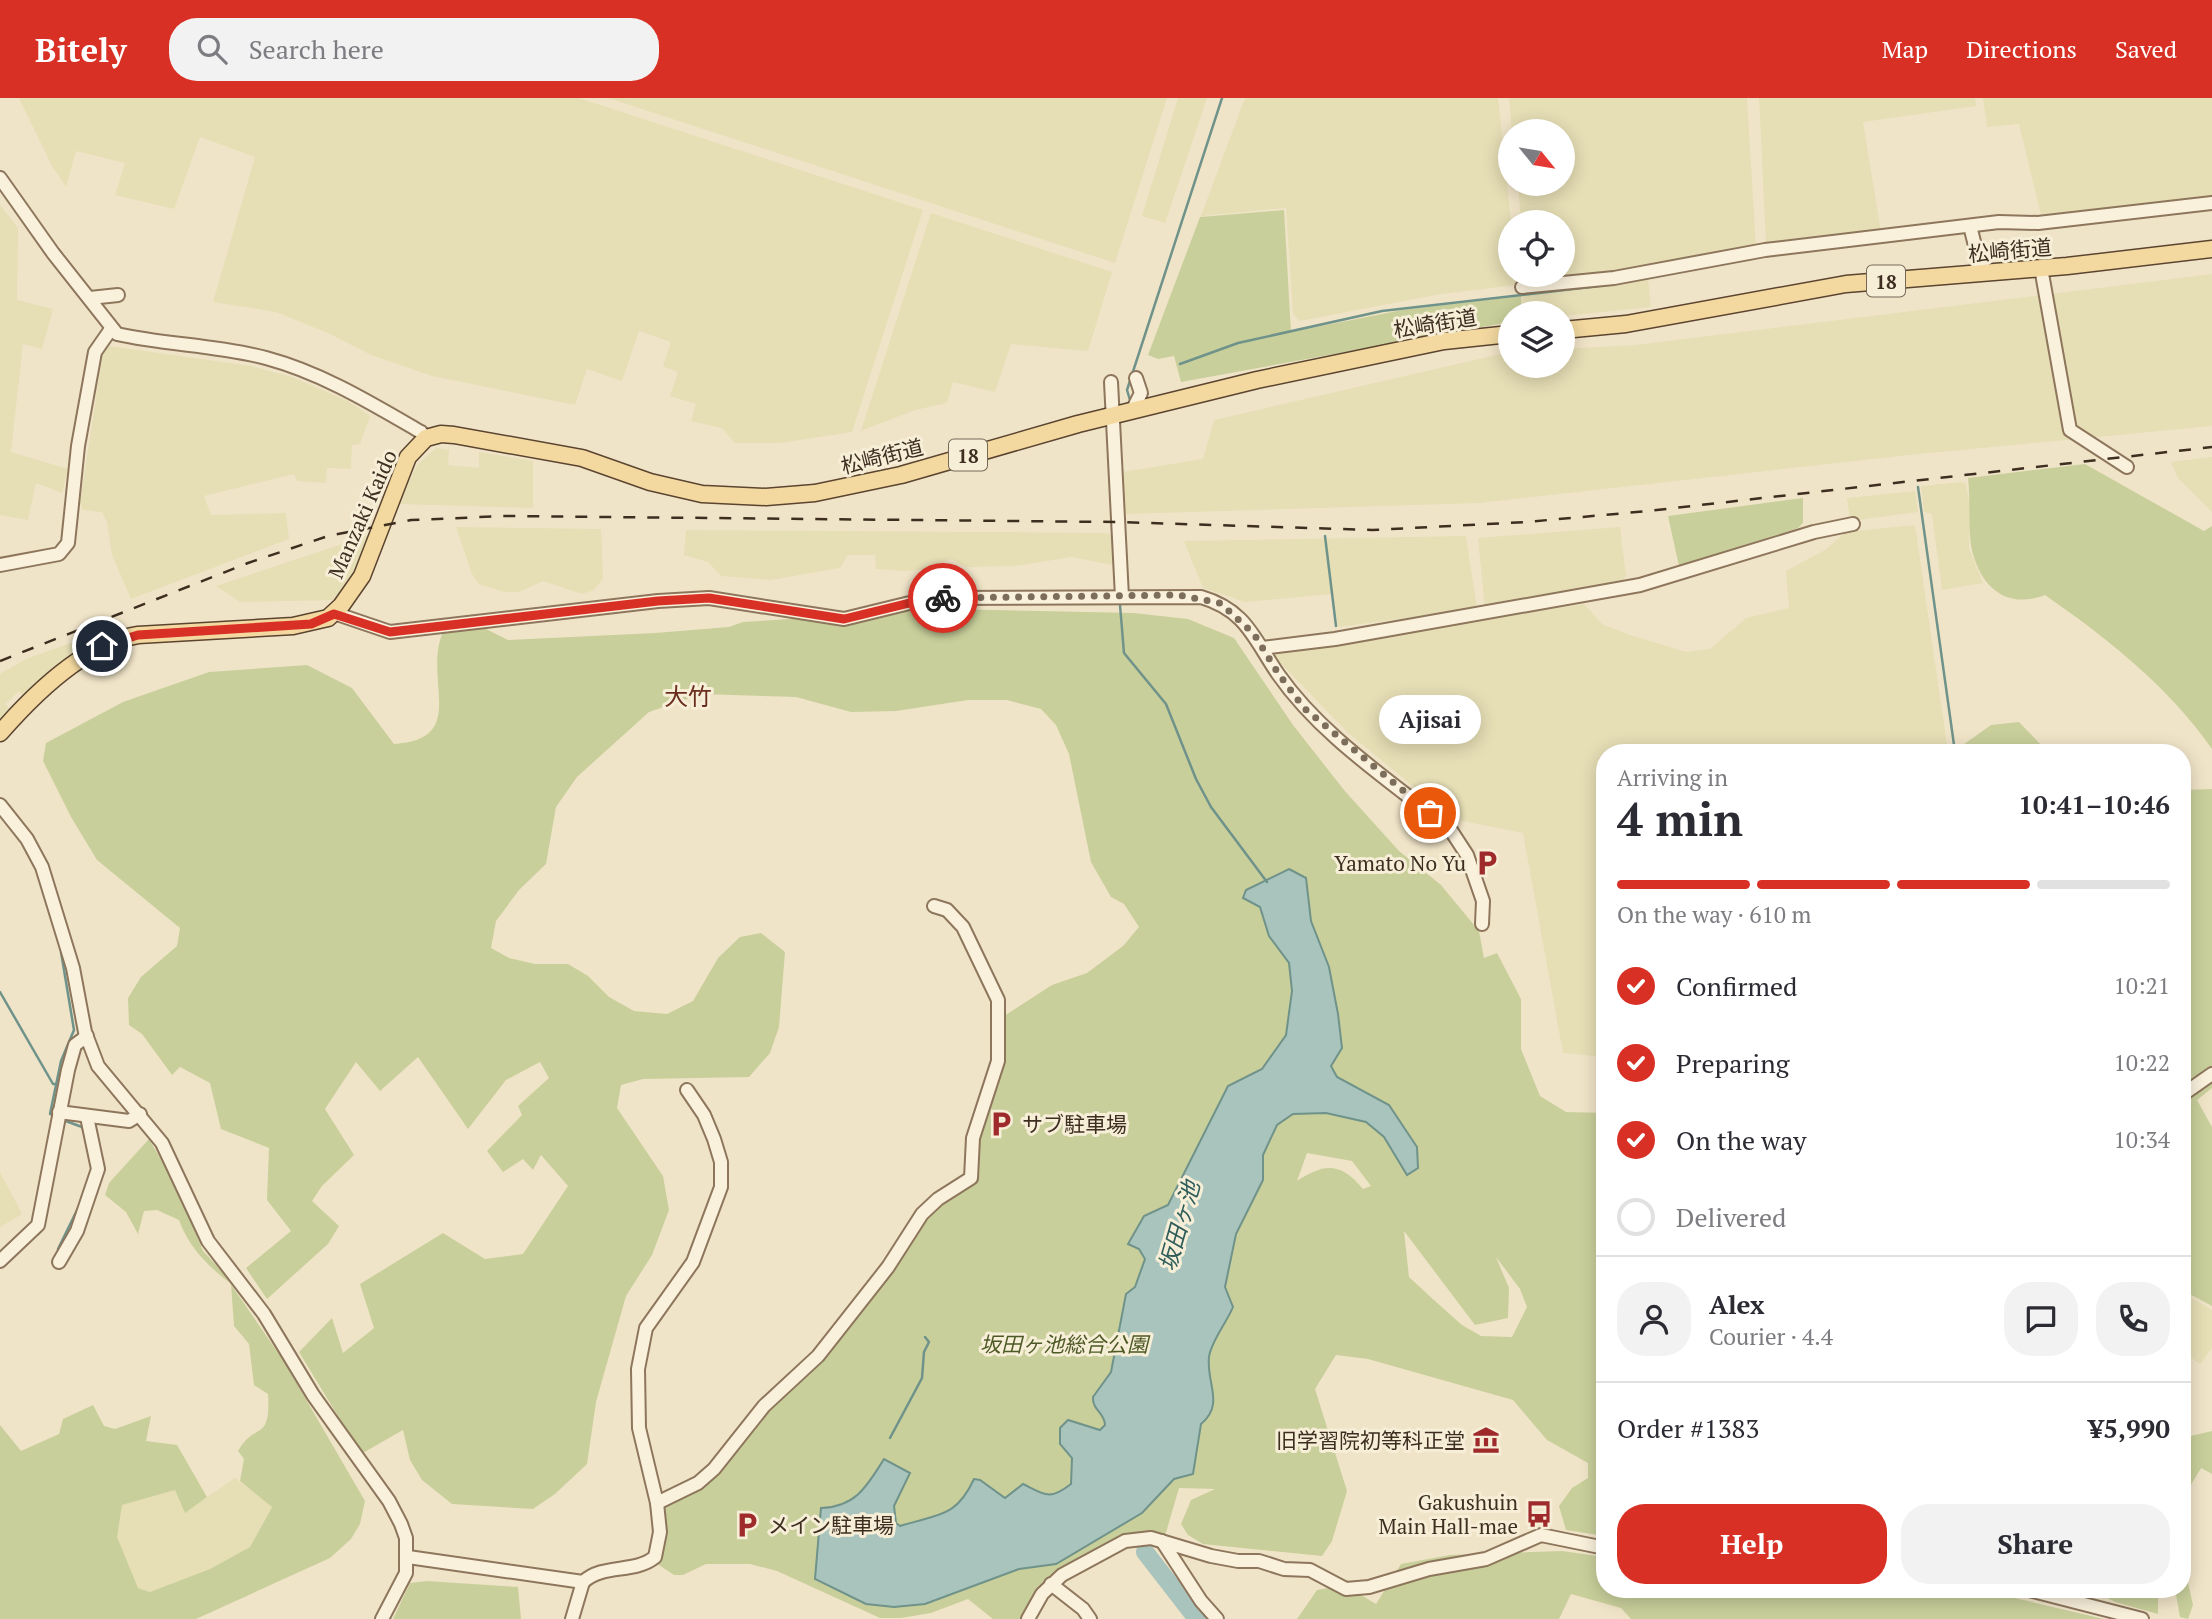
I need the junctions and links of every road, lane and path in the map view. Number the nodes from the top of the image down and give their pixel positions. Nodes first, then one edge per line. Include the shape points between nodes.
1 (0, 178) edge
2 (2212, 203) edge
3 (1970, 226) junction
4 (2212, 248) edge
5 (2041, 268) junction
6 (1982, 273) junction
7 (1575, 282) edge
8 (118, 295) dead end
9 (90, 298) junction
10 (111, 329) junction
11 (1575, 329) edge
12 (1498, 335) edge
13 (1136, 378) dead end
14 (1111, 383) dead end
15 (1132, 411) junction
16 (1111, 416) junction
17 (426, 439) junction
18 (2127, 467) dead end
19 (1853, 524) dead end
20 (0, 565) edge
21 (1122, 597) junction
22 (334, 614) junction
23 (1262, 648) junction
24 (0, 733) edge
25 (0, 805) edge
26 (934, 906) dead end
27 (1482, 924) dead end
28 (87, 1037) junction
29 (2212, 1074) edge
30 (2191, 1089) edge
31 (687, 1090) dead end
32 (59, 1112) junction
33 (140, 1114) junction
34 (87, 1117) junction
35 (0, 1261) edge
36 (59, 1262) dead end
37 (657, 1503) junction
38 (1162, 1541) junction
39 (1596, 1546) edge
40 (408, 1556) junction
41 (583, 1582) junction
42 (1051, 1584) junction
43 (2060, 1598) edge
44 (382, 1619) edge
45 (572, 1619) edge
46 (1028, 1619) edge
47 (1090, 1619) edge
48 (1217, 1619) edge
49 (2142, 1619) edge

1 - 9 street
2 - 3 street
3 - 6 street
3 - 7 street via 1765,250
4 - 5 main road, 松崎街道 / 18
5 - 6 main road, 松崎街道 / 18
5 - 18 street via 2070,430
6 - 11 main road, 松崎街道 / 18 via 1846,284 1626,324
8 - 9 street
9 - 10 street
10 - 17 street via 296,368 341,386
10 - 20 street via 95,352 78,446 68,543 59,554
12 - 15 main road, 松崎街道 / 18 via 1367,356
13 - 15 street via 1141,393
14 - 16 street
15 - 16 main road, 松崎街道 / 18
16 - 17 main road, 松崎街道 / 18 via 901,475 815,493 766,497 702,494 582,458 482,439 441,434
16 - 21 street
17 - 22 main road, Manzaki Kaido via 402,467 362,576
19 - 23 street via 1640,585
21 - 22 street via 930,598 844,619 709,598 390,632
21 - 23 street via 1178,595 1220,603 1240,618
22 - 24 main road via 320,622 293,626 116,640 81,660
23 - 27 street via 1304,708 1450,829 1467,855 1480,893
25 - 28 street via 42,867 73,968
26 - 37 street via 947,910 962,927 998,1000 998,1061 973,1138 971,1178 922,1214 888,1267 818,1356 764,1406 714,1469 698,1483
28 - 32 street via 75,1045
28 - 33 street via 99,1066
29 - 30 street
31 - 37 street via 713,1139 721,1162 721,1187 693,1262 646,1328 638,1369 639,1428
32 - 34 street
32 - 35 street via 38,1225
33 - 34 street via 129,1121
33 - 40 street via 173,1162 208,1241 264,1314 313,1395 389,1501 406,1538
34 - 36 street via 98,1169 77,1231
37 - 41 street via 660,1532 655,1557 645,1565 599,1571
38 - 39 street via 1211,1556 1310,1570 1346,1589 1486,1559 1541,1535
38 - 42 street via 1125,1541
38 - 48 street
40 - 41 street
40 - 44 street via 398,1591
41 - 45 street
42 - 46 street
42 - 47 street
43 - 49 street

